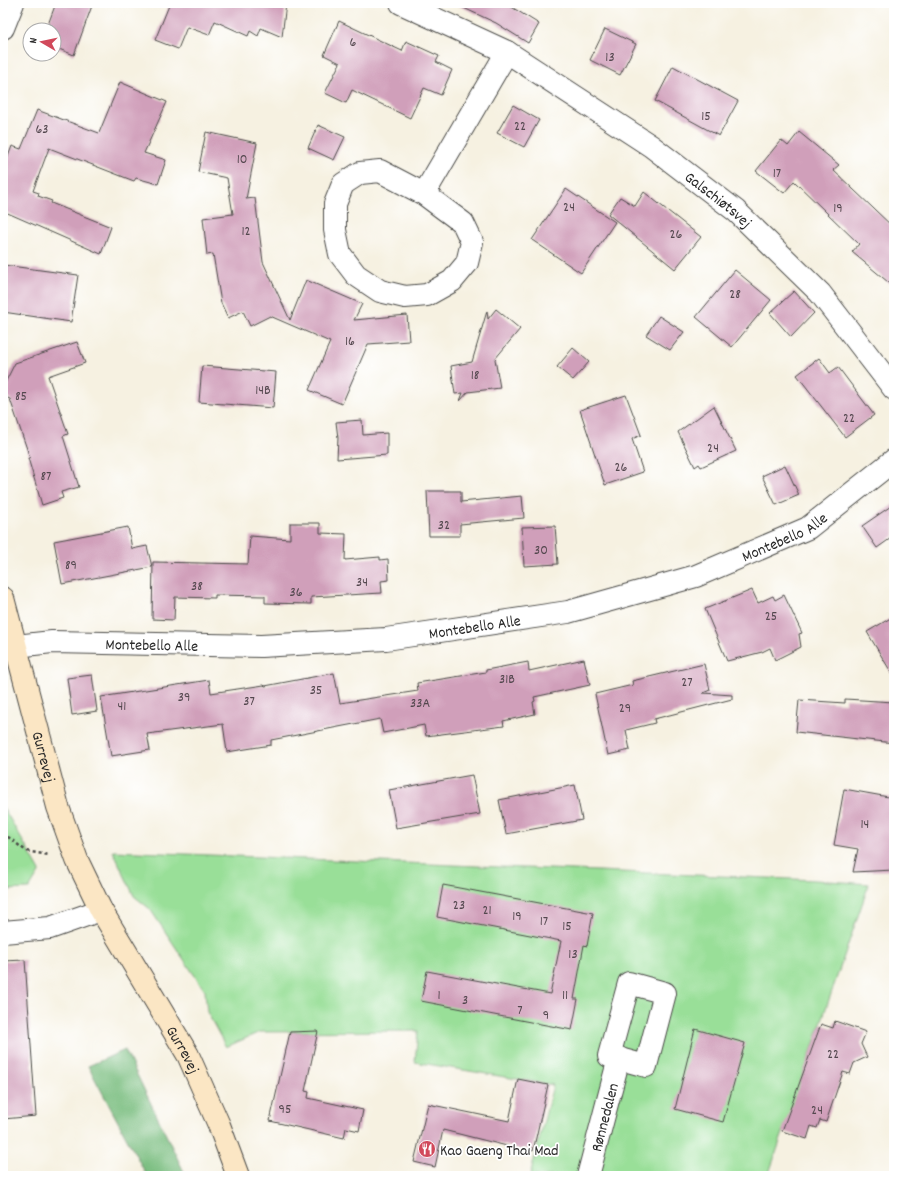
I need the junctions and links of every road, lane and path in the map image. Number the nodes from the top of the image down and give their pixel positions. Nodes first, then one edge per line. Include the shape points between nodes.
1 (13, 3) edge
2 (401, 3) edge
3 (3, 28) edge
4 (507, 52) junction
5 (424, 194) junction
6 (894, 389) edge
7 (894, 460) edge
8 (3, 598) edge
9 (16, 646) junction
10 (3, 833) edge
11 (77, 860) junction
12 (101, 910) junction
13 (3, 932) edge
14 (619, 1058) dead end
15 (238, 1176) edge
16 (588, 1176) edge

1 - 3 street
2 - 4 street, Galschiøtsvej
4 - 5 street
4 - 6 street, Galschiøtsvej via 651,146 736,211 820,293
5 - 5 street via 380,171 360,173 343,184 334,204 335,230 340,254 356,275 380,291 405,297 427,295 452,280 467,263 472,242 464,223
7 - 9 street, Montebello Alle via 808,528 696,576 568,612 386,639 261,646 54,642
8 - 9 main road, Gurrevej
9 - 11 main road, Gurrevej via 58,807
10 - 11 path via 26,851
11 - 12 main road, Gurrevej
12 - 13 street via 50,928
12 - 15 main road, Gurrevej via 188,1055 219,1124
14 - 16 street, Rønnedalen

